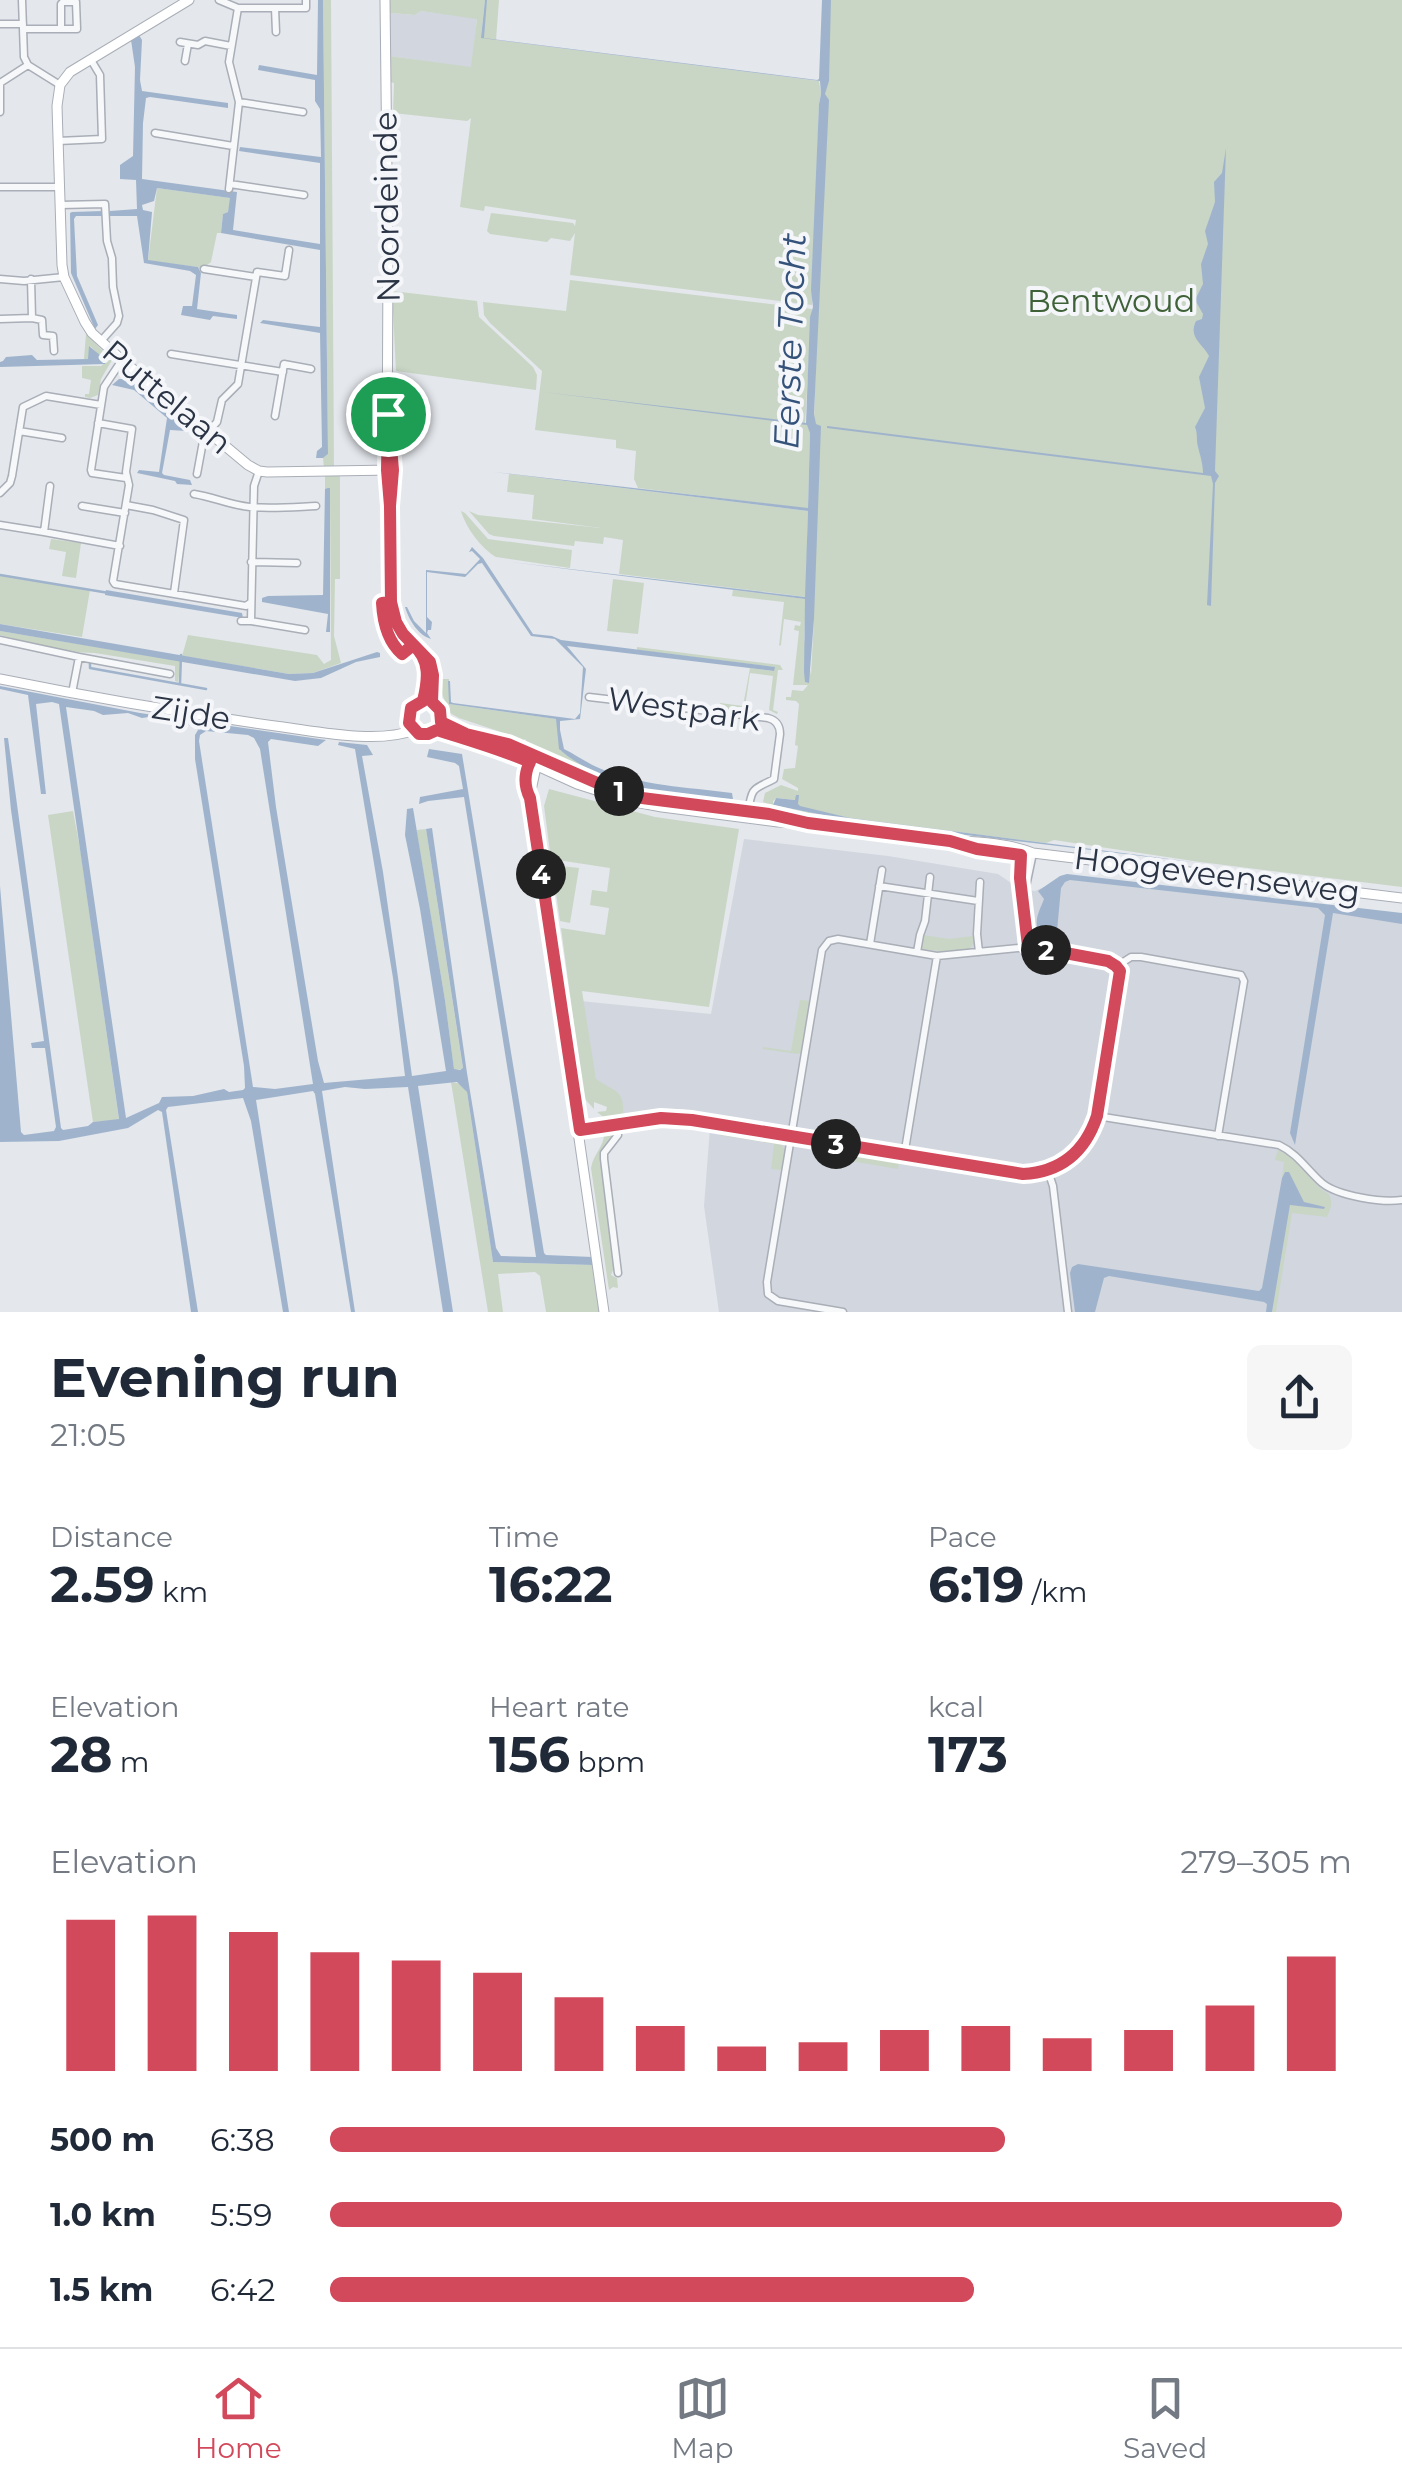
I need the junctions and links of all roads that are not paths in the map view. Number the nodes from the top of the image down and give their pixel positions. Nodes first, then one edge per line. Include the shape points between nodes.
1 (22, 0) edge
2 (188, 0) edge
3 (220, 0) edge
4 (306, 0) edge
5 (385, 0) edge
6 (288, 4) edge
7 (238, 8) junction
8 (275, 8) junction
9 (0, 24) edge
10 (23, 26) junction
11 (61, 29) junction
12 (276, 32) dead end
13 (231, 46) junction
14 (90, 58) junction
15 (185, 61) dead end
16 (28, 66) junction
17 (60, 85) junction
18 (239, 102) junction
19 (0, 112) edge
20 (303, 112) dead end
21 (154, 133) dead end
22 (58, 141) junction
23 (233, 146) junction
24 (59, 186) junction
25 (0, 187) edge
26 (304, 195) dead end
27 (60, 205) junction
28 (289, 250) dead end
29 (204, 269) dead end
30 (256, 277) junction
31 (64, 278) junction
32 (0, 279) edge
33 (31, 279) junction
34 (32, 318) junction
35 (0, 319) edge
36 (101, 341) junction
37 (54, 350) dead end
38 (171, 354) dead end
39 (122, 360) junction
40 (241, 364) junction
41 (311, 368) dead end
42 (283, 372) junction
43 (101, 405) junction
44 (275, 416) dead end
45 (98, 422) junction
46 (19, 431) junction
47 (208, 431) junction
48 (62, 438) dead end
49 (390, 470) junction
50 (259, 471) junction
51 (197, 474) dead end
52 (126, 478) junction
53 (50, 486) dead end
54 (0, 492) edge
55 (194, 494) dead end
56 (82, 506) dead end
57 (316, 506) dead end
58 (252, 507) junction
59 (126, 509) junction
60 (0, 525) edge
61 (44, 532) junction
62 (120, 546) junction
63 (251, 562) junction
64 (297, 563) dead end
65 (174, 593) junction
66 (391, 602) junction
67 (250, 603) junction
68 (241, 621) dead end
69 (251, 621) junction
70 (305, 630) dead end
71 (0, 640) edge
72 (417, 648) junction
73 (86, 658) junction
74 (170, 674) dead end
75 (0, 678) edge
76 (72, 693) junction
77 (588, 697) dead end
78 (427, 702) junction
79 (412, 726) junction
80 (439, 726) junction
81 (535, 762) junction
82 (747, 814) junction
83 (1021, 852) junction
84 (1032, 853) junction
85 (882, 870) dead end
86 (930, 877) dead end
87 (980, 882) dead end
88 (880, 886) junction
89 (928, 894) junction
90 (1402, 898) edge
91 (1024, 899) junction
92 (978, 901) junction
93 (870, 944) junction
94 (1028, 946) junction
95 (917, 952) junction
96 (979, 952) junction
97 (937, 956) junction
98 (1116, 966) junction
99 (1097, 1116) junction
100 (617, 1125) junction
101 (580, 1130) junction
102 (1218, 1136) junction
103 (792, 1137) junction
104 (904, 1156) junction
105 (1048, 1171) junction
106 (1402, 1200) edge
107 (618, 1273) dead end
108 (604, 1312) edge
109 (843, 1312) edge
110 (1068, 1312) edge

1 - 10 street
2 - 14 main road
3 - 7 street
4 - 6 street via 306,8
5 - 49 main road, Noordeinde
6 - 8 street
7 - 8 street
7 - 13 street
8 - 12 street
9 - 10 street
10 - 11 street
10 - 16 street
11 - 11 street via 61,4 76,2 77,29
13 - 15 street via 184,43
13 - 18 street
14 - 17 main road
14 - 22 street via 100,76 102,139
16 - 17 street
16 - 19 street via 0,83
17 - 22 main road, Puttelaan
18 - 20 street
18 - 23 street
21 - 23 street
22 - 24 main road, Puttelaan
23 - 26 street via 230,186
24 - 25 street
24 - 27 main road, Puttelaan
27 - 31 main road, Puttelaan
27 - 36 street via 106,204 120,316
28 - 30 street via 285,276
29 - 30 street
30 - 40 street
31 - 33 street
31 - 36 main road, Puttelaan
32 - 33 street
33 - 34 street
34 - 35 street
34 - 37 street via 42,320
36 - 39 main road, Puttelaan
38 - 40 street
39 - 43 street via 106,381
39 - 47 main road, Puttelaan
40 - 42 street
40 - 47 street via 238,384
41 - 42 street via 284,364
42 - 44 street
43 - 45 street
43 - 46 street via 46,396 23,407
45 - 52 street via 132,429
45 - 52 street via 90,470
46 - 48 street
46 - 54 street via 10,483
47 - 50 main road, Puttelaan
47 - 51 street
49 - 50 main road, Puttelaan
49 - 66 main road, Noordeinde
50 - 58 street
52 - 59 street
53 - 61 street
55 - 58 street
56 - 59 street
57 - 58 street
58 - 63 street
59 - 62 street
59 - 65 street via 184,520
60 - 61 street
61 - 62 street
62 - 65 street via 115,584
63 - 64 street
63 - 67 street
65 - 67 street
66 - 72 main road, Noordeinde via 396,622
66 - 72 street, Noordeinde via 382,603 391,641 402,654
67 - 69 street
68 - 69 street
69 - 70 street
71 - 73 street
72 - 78 main road, Noordeinde via 432,668
73 - 74 street
73 - 76 street
75 - 76 main road, Zijde
76 - 79 main road, Zijde via 336,733 384,736
77 - 82 street, Westpark via 778,724 774,778 754,787
78 - 79 main road via 411,708
78 - 80 main road via 440,710
79 - 80 main road via 426,734
80 - 81 main road, Hoogeveenseweg via 508,744
81 - 82 main road, Hoogeveenseweg via 630,801
81 - 101 main road via 530,798
82 - 83 main road, Hoogeveenseweg
83 - 84 main road, Hoogeveenseweg
83 - 91 street
84 - 90 main road, Hoogeveenseweg
84 - 91 street
85 - 88 street
86 - 89 street
87 - 92 street
88 - 89 street
88 - 93 street
89 - 92 street
89 - 95 street
91 - 94 street
92 - 96 street
93 - 95 street
93 - 103 street via 838,939 822,950
94 - 96 street
94 - 98 street
95 - 97 street
96 - 97 street
97 - 104 street
98 - 99 street via 1120,979
98 - 102 street via 1140,957 1244,981
99 - 102 street
99 - 105 street via 1079,1149
100 - 101 street
100 - 103 street via 692,1120
100 - 107 street via 604,1159
101 - 108 main road
102 - 106 street via 1279,1145 1338,1192
103 - 104 street
103 - 109 street via 768,1294
104 - 105 street via 1014,1174
105 - 110 street

